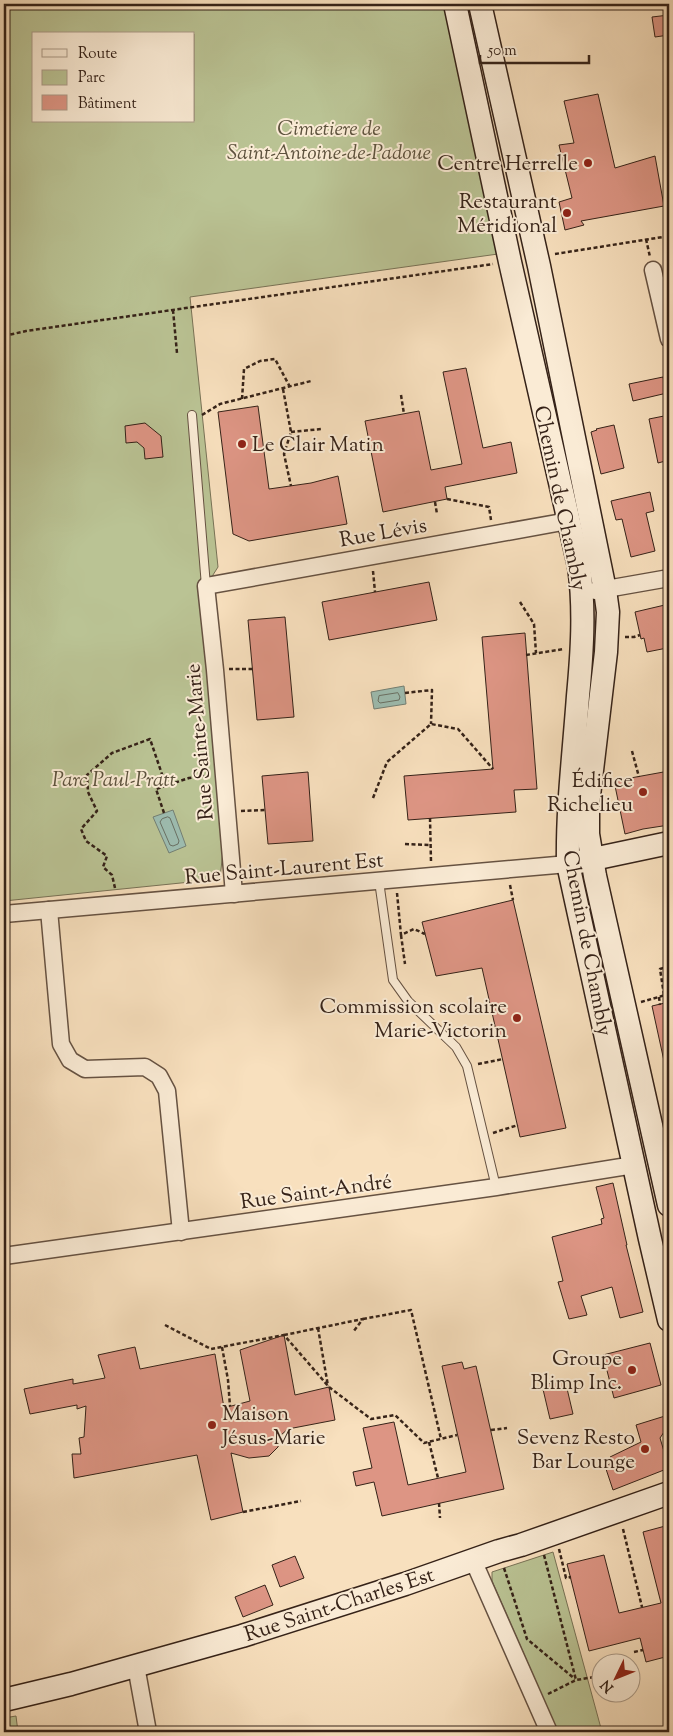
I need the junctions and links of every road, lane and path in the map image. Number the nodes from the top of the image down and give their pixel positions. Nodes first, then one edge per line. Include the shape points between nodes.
1 (455, 4) edge
2 (480, 4) edge
3 (496, 74) junction
4 (471, 78) junction
5 (669, 236) edge
6 (552, 254) dead end
7 (497, 264) dead end
8 (653, 270) dead end
9 (173, 310) junction
10 (4, 336) edge
11 (669, 339) edge
12 (177, 353) dead end
13 (312, 381) dead end
14 (290, 387) junction
15 (283, 389) junction
16 (401, 395) dead end
17 (242, 399) junction
18 (404, 414) dead end
19 (192, 418) joint
20 (321, 429) dead end
21 (290, 432) junction
22 (291, 486) dead end
23 (448, 499) dead end
24 (434, 502) dead end
25 (437, 514) dead end
26 (568, 521) junction
27 (494, 534) junction
28 (372, 556) junction
29 (669, 578) edge
30 (206, 586) junction
31 (605, 590) junction
32 (375, 592) dead end
33 (583, 593) junction
34 (520, 602) dead end
35 (582, 647) junction
36 (536, 653) junction
37 (526, 655) dead end
38 (253, 669) dead end
39 (215, 670) junction
40 (405, 693) dead end
41 (431, 724) junction
42 (632, 751) dead end
43 (493, 769) dead end
44 (224, 774) junction
45 (639, 777) dead end
46 (166, 786) junction
47 (373, 798) dead end
48 (265, 810) dead end
49 (227, 812) junction
50 (164, 813) dead end
51 (430, 818) dead end
52 (669, 843) edge
53 (405, 844) dead end
54 (431, 845) junction
55 (592, 859) junction
56 (568, 864) junction
57 (432, 876) junction
58 (396, 880) junction
59 (379, 881) junction
60 (234, 894) junction
61 (119, 904) junction
62 (49, 910) junction
63 (4, 914) edge
64 (425, 934) dead end
65 (401, 935) junction
66 (669, 951) edge
67 (669, 956) edge
68 (405, 964) dead end
69 (669, 966) edge
70 (669, 994) edge
71 (664, 995) junction
72 (658, 997) junction
73 (660, 1005) dead end
74 (625, 1006) junction
75 (503, 1059) dead end
76 (467, 1066) junction
77 (518, 1125) dead end
78 (484, 1136) junction
79 (634, 1165) junction
80 (496, 1188) junction
81 (669, 1205) edge
82 (181, 1232) junction
83 (4, 1256) edge
84 (363, 1319) junction
85 (669, 1320) edge
86 (165, 1325) dead end
87 (318, 1328) junction
88 (354, 1332) dead end
89 (284, 1335) junction
90 (222, 1347) junction
91 (329, 1388) junction
92 (230, 1406) dead end
93 (507, 1428) dead end
94 (490, 1430) dead end
95 (457, 1435) dead end
96 (441, 1439) junction
97 (429, 1442) junction
98 (438, 1478) dead end
99 (669, 1493) edge
100 (301, 1501) dead end
101 (440, 1503) dead end
102 (618, 1511) junction
103 (243, 1512) dead end
104 (440, 1518) dead end
105 (548, 1536) junction
106 (472, 1560) junction
107 (504, 1566) dead end
108 (570, 1577) dead end
109 (642, 1607) dead end
110 (643, 1650) dead end
111 (634, 1652) dead end
112 (136, 1666) junction
113 (590, 1678) edge
114 (576, 1680) junction
115 (4, 1700) edge
116 (535, 1700) junction
117 (148, 1732) edge
118 (549, 1732) edge

1 - 4 main road, Chemin de Chambly
2 - 3 main road, Chemin de Chambly
3 - 4 main road
3 - 31 main road, Chemin de Chambly
4 - 26 main road, Chemin de Chambly
5 - 6 path
7 - 9 path
8 - 11 street
9 - 10 path
9 - 12 path
13 - 14 path
14 - 15 path
14 - 17 path via 275,360 260,361 244,369
15 - 17 path
15 - 21 path
16 - 18 path
17 - 19 path via 220,404
19 - 30 lane
20 - 21 path
21 - 22 path via 284,454
23 - 27 path via 489,507
24 - 25 path
26 - 27 street, Rue Lévis
26 - 33 main road, Chemin de Chambly
27 - 28 street, Rue Lévis
28 - 30 street, Rue Lévis
28 - 32 path
29 - 31 street
30 - 39 street, Rue Sainte-Marie
31 - 33 street
31 - 55 main road, Chemin de Chambly via 608,612 606,652 588,804
33 - 35 main road, Chemin de Chambly
34 - 36 path via 534,624
35 - 36 path
35 - 56 main road, Chemin de Chambly via 567,825
36 - 37 path
38 - 39 path
39 - 44 street, Rue Sainte-Marie
40 - 41 path via 432,690
41 - 43 path via 458,729
41 - 47 path via 387,762
42 - 45 path
44 - 46 path via 189,778
44 - 49 street, Rue Sainte-Marie
46 - 50 path via 156,789
46 - 61 path via 150,739 112,753 87,775 88,792 97,812 81,829 86,841 107,856 102,867 112,875
48 - 49 path
49 - 60 street, Rue Sainte-Marie
51 - 54 path
52 - 55 main road
53 - 54 path
54 - 57 path
55 - 56 main road
55 - 74 main road, Chemin de Chambly
56 - 57 street, Rue Saint-Laurent Est
56 - 79 main road, Chemin de Chambly
57 - 58 street, Rue Saint-Laurent Est
58 - 59 street, Rue Saint-Laurent Est
58 - 65 path
59 - 60 street, Rue Saint-Laurent Est
59 - 76 lane via 393,980 408,1001 456,1047
60 - 61 street, Rue Saint-Laurent Est
61 - 62 street, Rue Saint-Laurent Est
62 - 63 street, Rue Saint-Laurent Est
62 - 82 street via 61,1044 70,1060 85,1069 145,1067 159,1076 167,1091
64 - 65 path via 414,928
65 - 68 path
66 - 67 path
69 - 71 path via 660,969
70 - 71 path
71 - 72 path
72 - 73 path
72 - 74 path
74 - 81 main road, Chemin de Chambly
75 - 76 path
76 - 78 lane
77 - 78 path
78 - 80 lane
79 - 80 street, Rue Saint-André
79 - 85 main road, Chemin de Chambly
80 - 82 street, Rue Saint-André
82 - 83 street, Rue Saint-André
84 - 87 path
84 - 88 path
84 - 96 path via 411,1310
86 - 90 path via 211,1349
87 - 89 path
87 - 91 path
89 - 90 path
89 - 91 path
90 - 92 path
91 - 97 path via 371,1419 395,1415 424,1443
93 - 94 path
95 - 96 path
96 - 97 path
97 - 98 path
99 - 102 main road, Rue Saint-Charles Est
100 - 103 path
101 - 104 path
102 - 105 main road, Rue Saint-Charles Est
102 - 109 path
105 - 106 main road, Rue Saint-Charles Est
105 - 108 path via 566,1578
105 - 114 path
106 - 112 main road, Rue Saint-Charles Est via 242,1636
106 - 116 street
107 - 114 path via 528,1639
110 - 111 path
112 - 115 main road, Rue Saint-Charles Est
112 - 117 street
113 - 114 path
114 - 116 path
116 - 118 street

